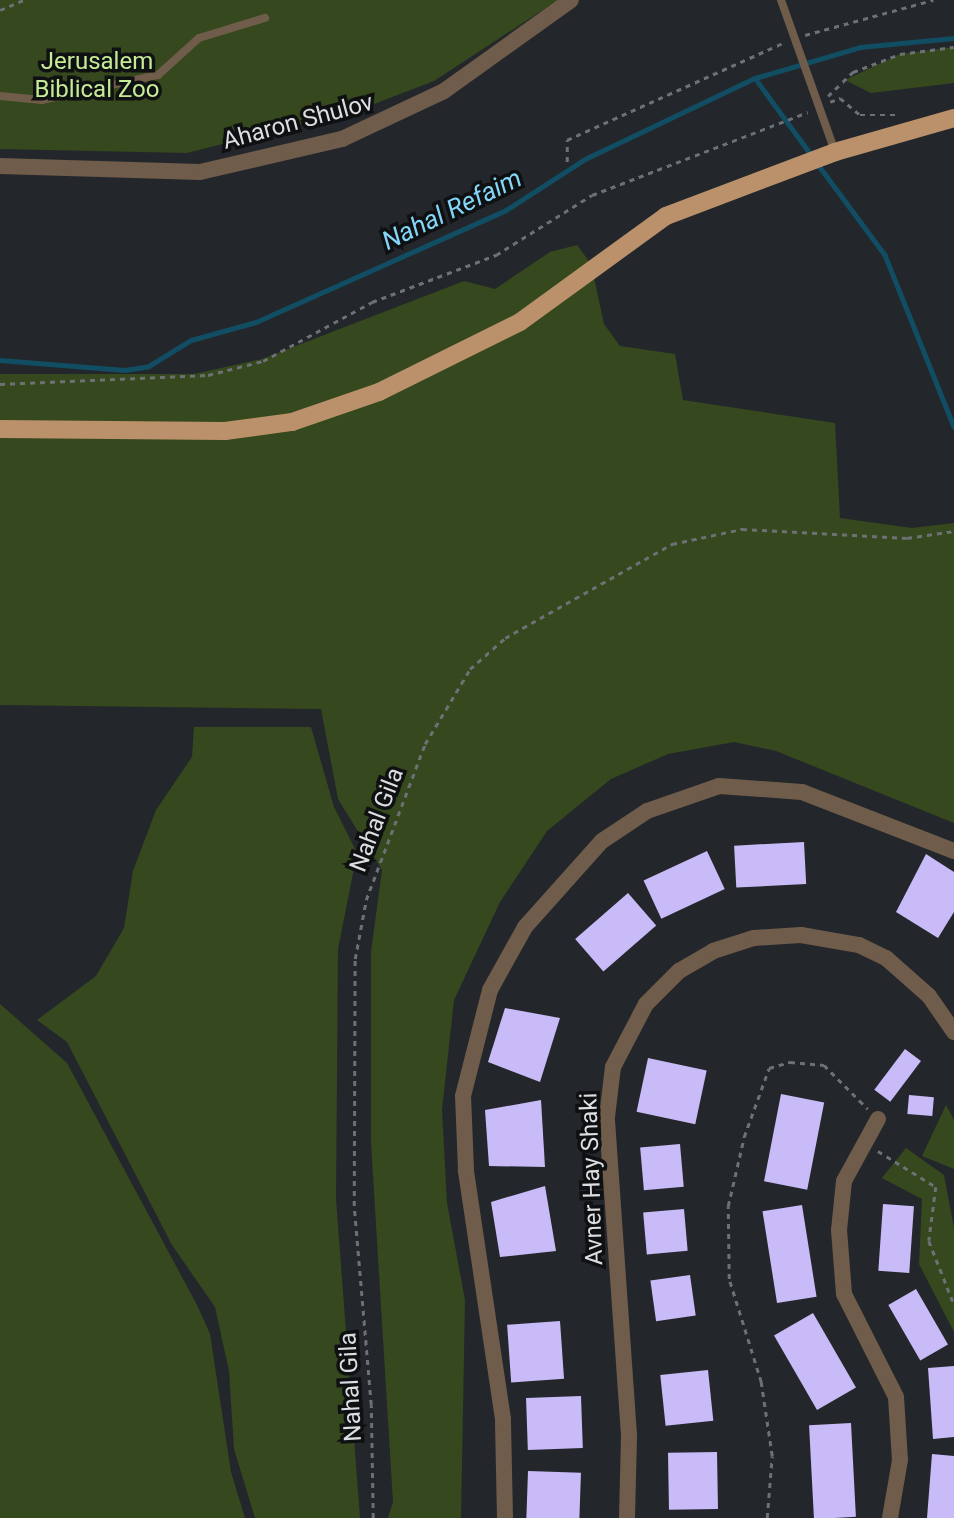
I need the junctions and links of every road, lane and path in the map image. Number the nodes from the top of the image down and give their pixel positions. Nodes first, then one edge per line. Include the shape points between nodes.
1 (24, 0) edge
2 (571, 0) edge
3 (781, 0) edge
4 (933, 0) edge
5 (0, 10) edge
6 (265, 19) dead end
7 (794, 38) junction
8 (954, 47) edge
9 (0, 96) edge
10 (816, 108) junction
11 (911, 113) dead end
12 (954, 118) edge
13 (830, 154) junction
14 (567, 162) dead end
15 (0, 166) edge
16 (0, 384) edge
17 (0, 429) edge
18 (954, 531) edge
19 (954, 851) edge
20 (954, 1032) edge
21 (877, 1119) joint
22 (866, 1143) junction
23 (954, 1304) edge
24 (373, 1518) edge
25 (505, 1518) edge
26 (627, 1518) edge
27 (767, 1518) edge
28 (890, 1518) edge

1 - 5 path
2 - 15 street, Aharon Shulov via 444,91 342,139 200,172
3 - 7 lane
4 - 7 path
6 - 9 lane via 199,38 158,75 42,100
7 - 10 lane
7 - 14 path via 567,140
8 - 10 path via 900,54 853,72
10 - 11 path via 840,98 860,115
10 - 13 lane
10 - 16 path via 780,128 592,195 496,255 373,302 263,361 208,375
12 - 13 main road
13 - 17 main road via 666,216 520,322 379,392 292,422 225,431
18 - 24 path, Nahal Gila via 907,538 741,529 671,544 505,638 470,669 425,744 366,900 355,959 354,1206 372,1405
19 - 25 street via 802,792 719,786 647,811 602,841 525,926 490,990 463,1096 466,1170 503,1419
20 - 26 street, Avner Hay Shaki via 929,996 886,958 859,945 801,935 754,938 713,951 679,971 646,1004 613,1068 607,1117 629,1435
21 - 22 street
21 - 27 path via 824,1065 790,1062 769,1068 744,1137 728,1206 729,1279 761,1382 772,1457
22 - 23 path via 936,1187 929,1241
22 - 28 street via 840,1203 841,1277 896,1397 900,1460

